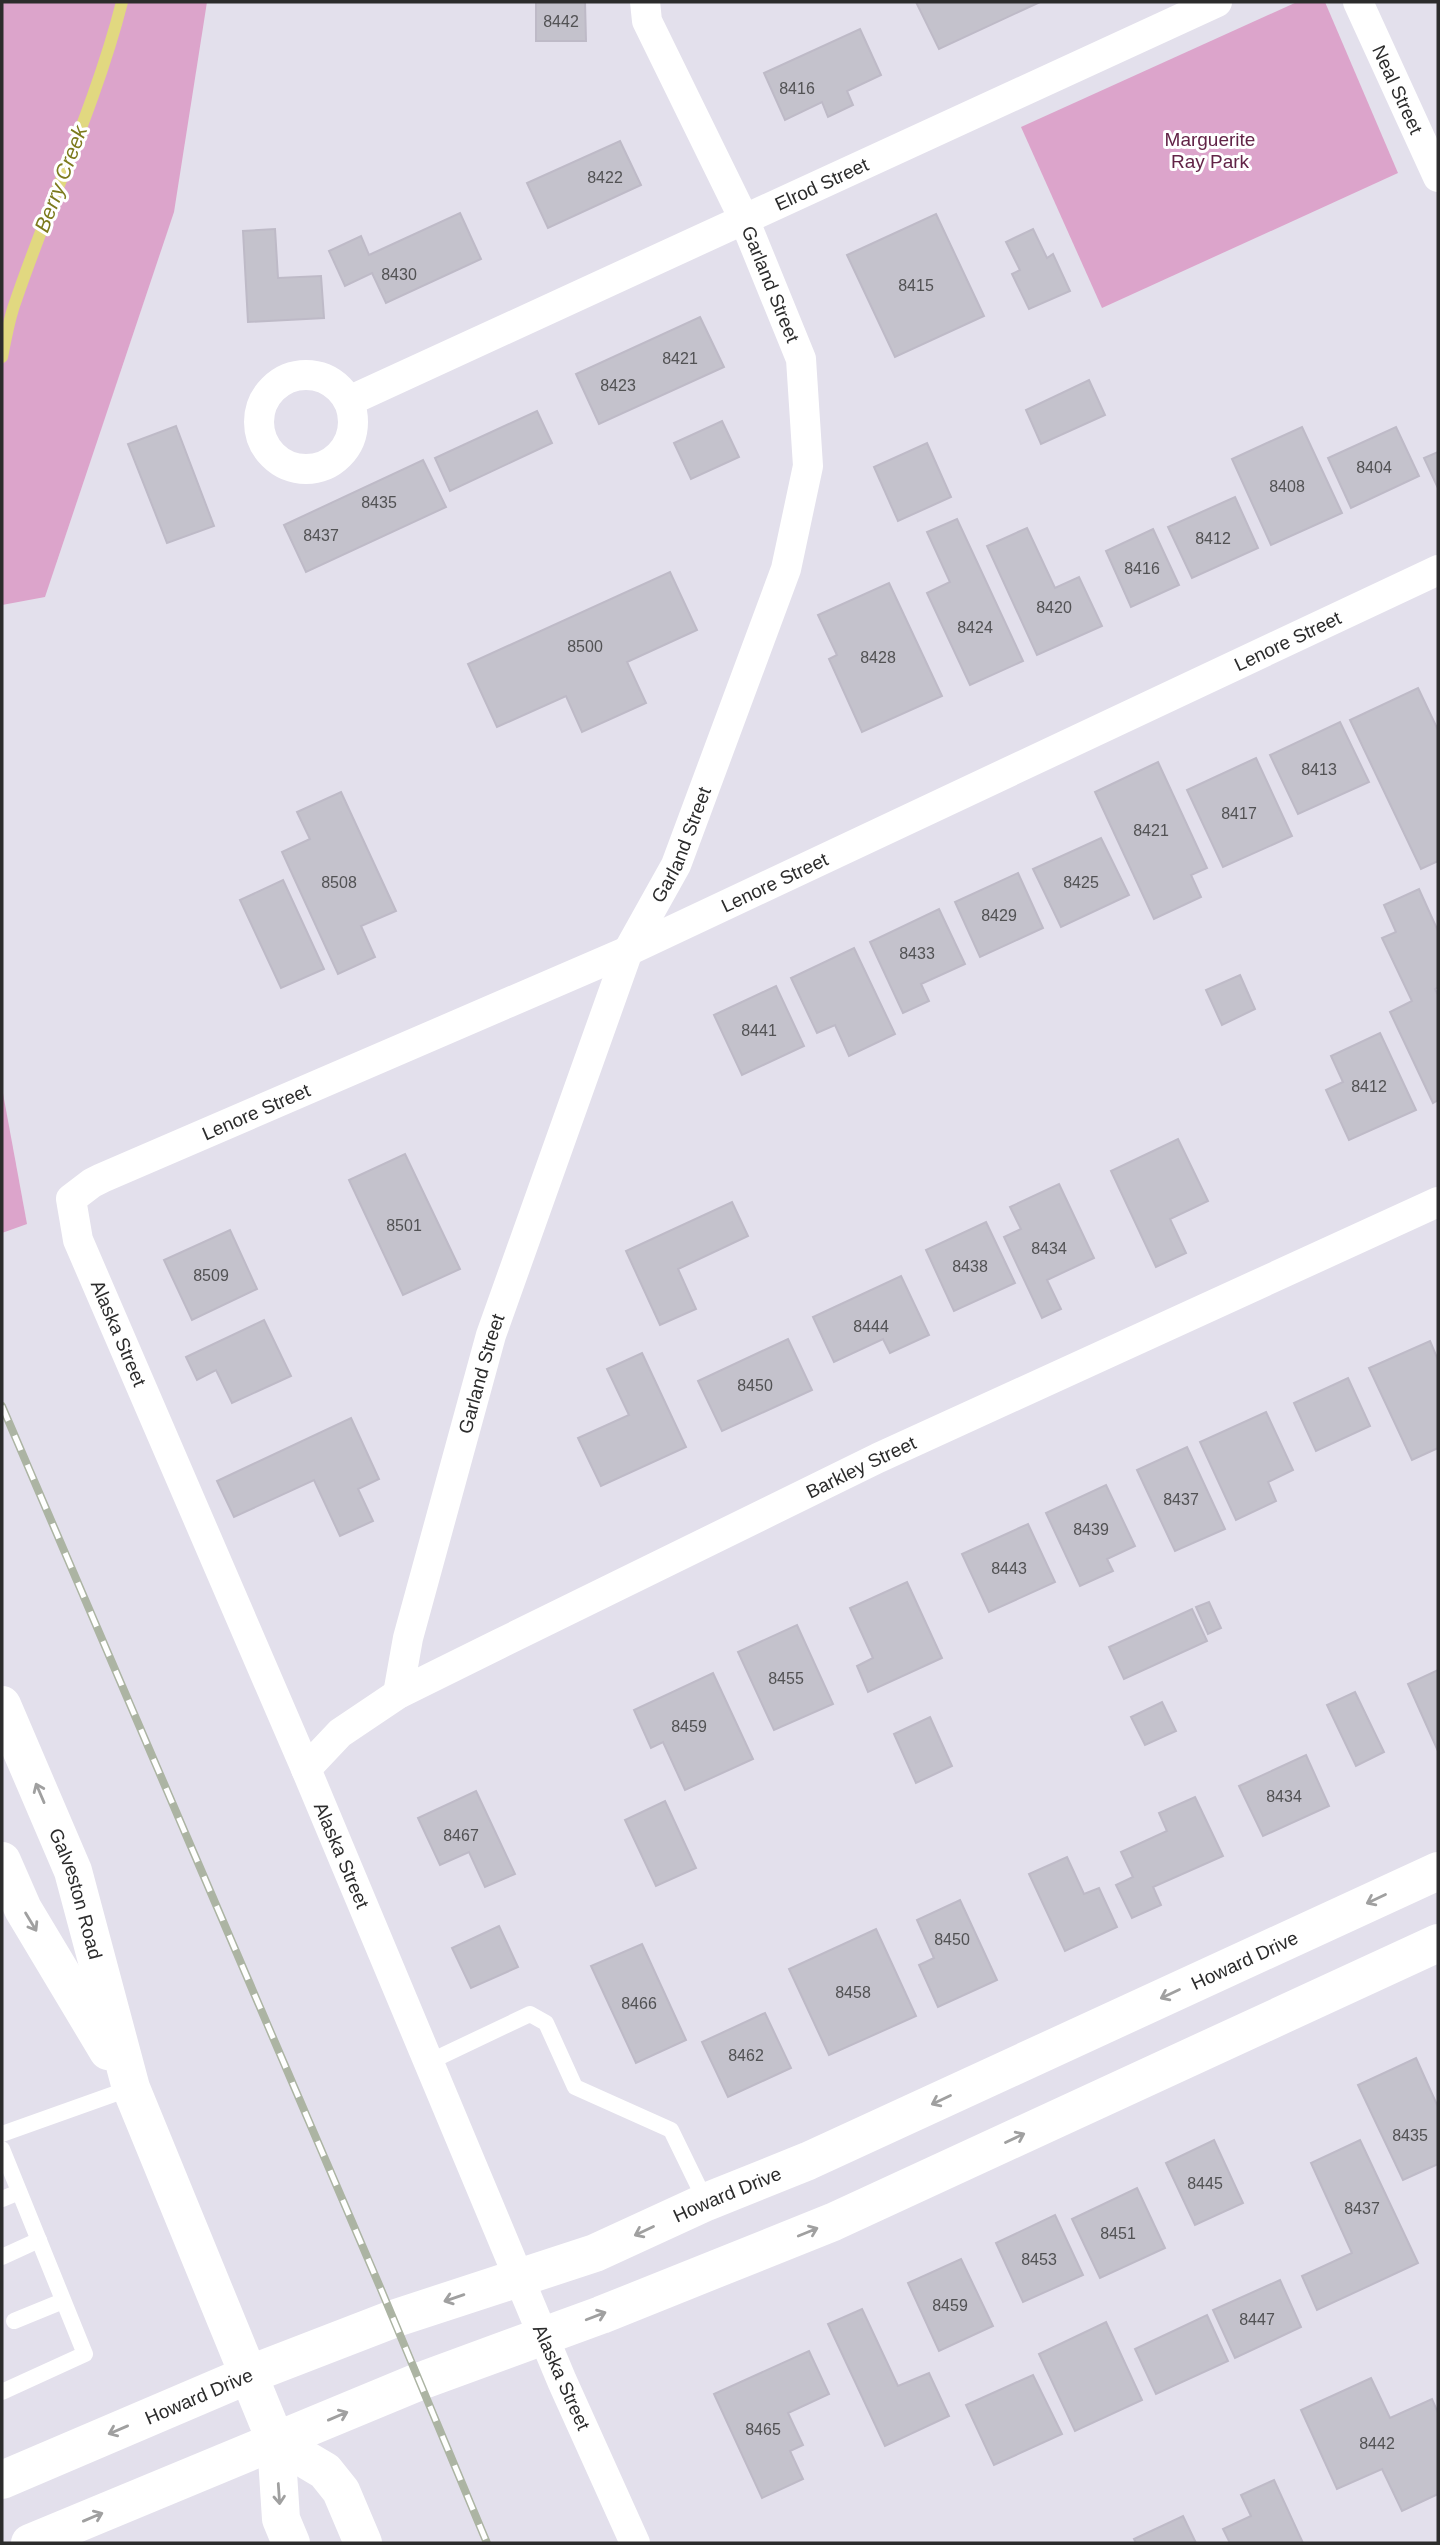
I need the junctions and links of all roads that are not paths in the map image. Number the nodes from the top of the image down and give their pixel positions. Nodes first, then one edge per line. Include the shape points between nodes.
1 (645, 2) edge
2 (1217, 2) edge
3 (1358, 2) edge
4 (1438, 177) edge
5 (744, 219) junction
6 (349, 401) dead end
7 (1438, 570) edge
8 (628, 951) junction
9 (102, 1178) joint
10 (1438, 1202) edge
11 (398, 1694) junction
12 (2, 1705) edge
13 (306, 1769) junction
14 (2, 1861) edge
15 (1438, 1871) edge
16 (1438, 1942) edge
17 (429, 2062) junction
18 (131, 2088) junction
19 (2, 2134) edge
20 (2, 2149) edge
21 (19, 2192) junction
22 (2, 2199) edge
23 (706, 2202) junction
24 (39, 2241) junction
25 (2, 2257) edge
26 (519, 2276) junction
27 (63, 2301) junction
28 (14, 2321) dead end
29 (544, 2337) junction
30 (248, 2375) junction
31 (2, 2392) edge
32 (275, 2442) junction
33 (2, 2480) edge
34 (30, 2543) edge
35 (291, 2543) edge
36 (363, 2543) edge
37 (635, 2543) edge

1 - 5 street, Garland Street via 647,21
2 - 5 street, Elrod Street
3 - 4 street, Neal Street
5 - 6 street, Elrod Street
5 - 8 street, Garland Street via 802,359 808,466 786,569 700,801 676,865
7 - 8 street, Lenore Street
8 - 9 street, Lenore Street
8 - 11 street, Garland Street via 491,1335 408,1638
9 - 13 street, Alaska Street via 71,1199 78,1240
10 - 11 street, Barkley Street via 878,1458
11 - 13 street, Barkley Street via 340,1732
18 -> 12 main road, Galveston Road via 73,1871
13 - 17 street, Alaska Street
14 -> 18 main road, Galveston Road via 23,1909
15 -> 23 main road, Howard Drive via 808,2161
29 -> 16 main road via 832,2222
17 - 23 lane via 530,2014 546,2023 575,2087 671,2130
17 - 26 street, Alaska Street
18 - 19 lane
18 - 30 main road, Galveston Road
20 - 21 lane
21 - 22 lane
21 - 24 lane
23 -> 26 main road, Howard Drive via 594,2253
24 - 25 lane
24 - 27 lane
26 - 29 street, Alaska Street
26 -> 30 main road, Howard Drive
27 - 28 lane
27 - 31 lane via 85,2354
32 -> 29 main road via 418,2382
29 - 37 street, Alaska Street
30 - 32 main road, Galveston Road
30 -> 33 main road, Howard Drive
34 -> 32 main road
32 -> 35 main road, Galveston Road via 281,2519
32 - 36 main road via 325,2471 341,2491

